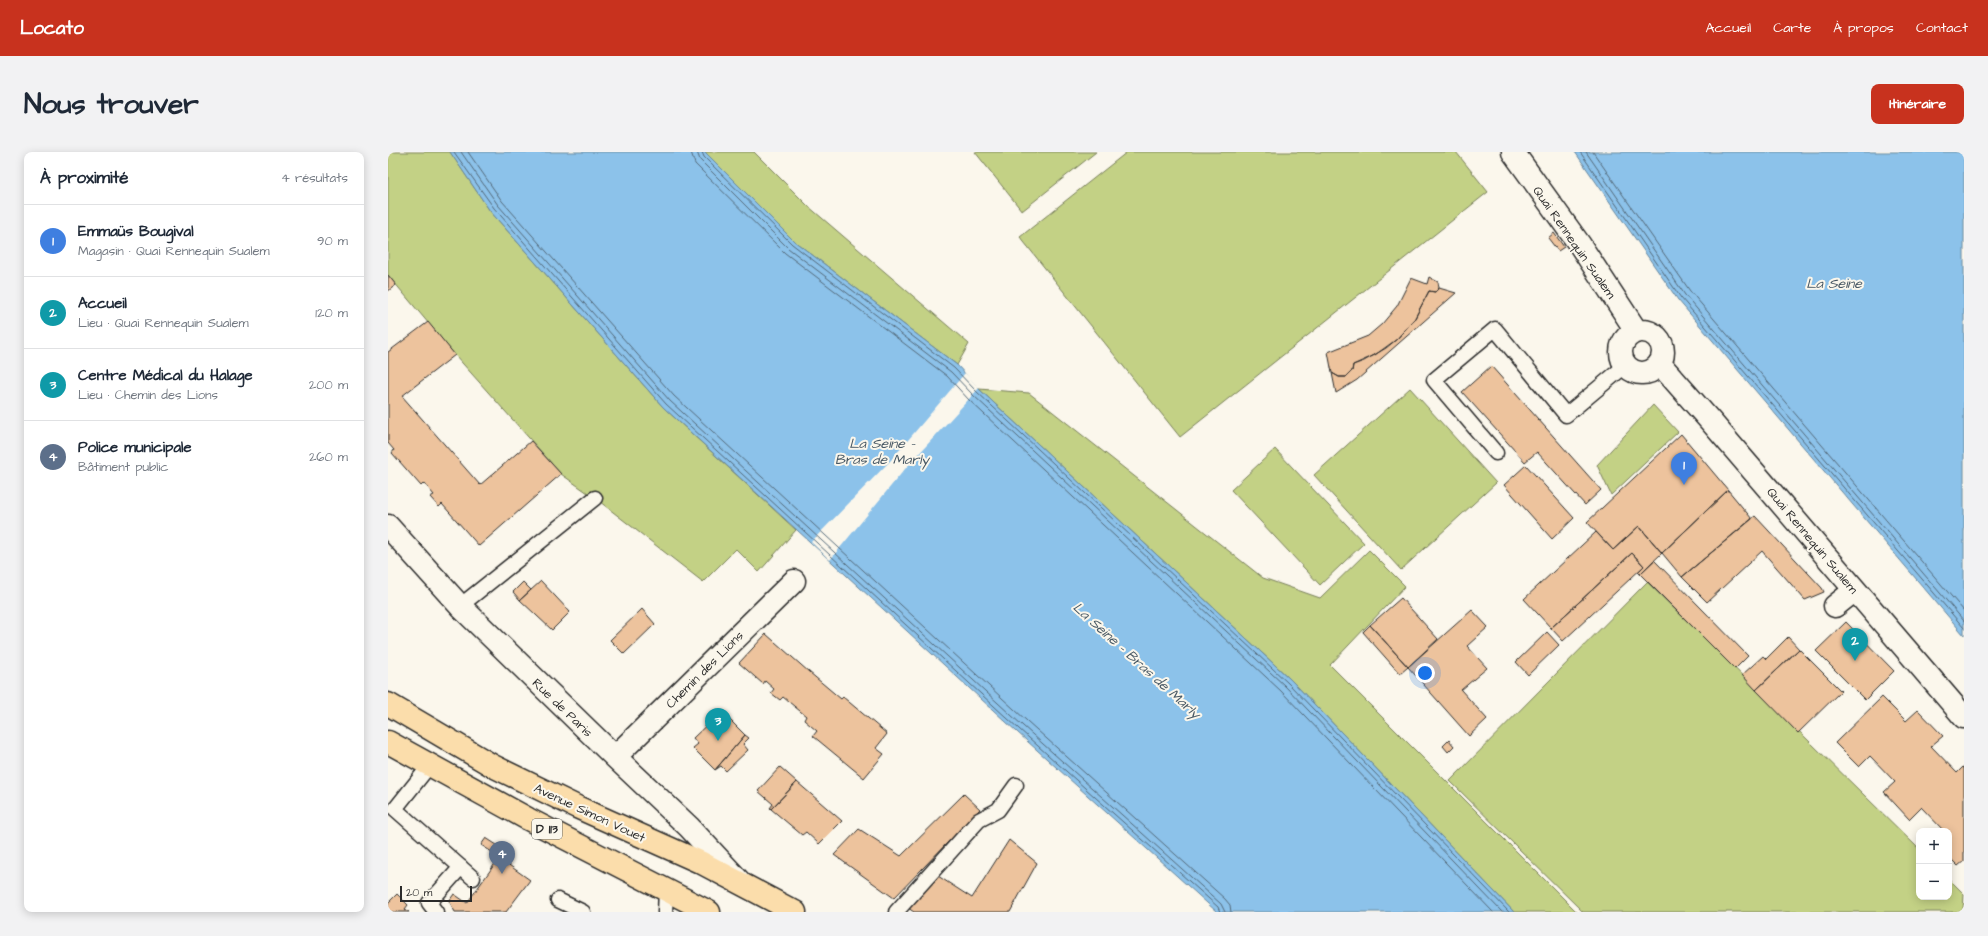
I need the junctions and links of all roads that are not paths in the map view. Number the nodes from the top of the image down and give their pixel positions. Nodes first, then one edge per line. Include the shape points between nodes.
1 (1513, 152) edge
2 (1637, 332) junction
3 (1660, 364) junction
4 (1626, 365) junction
5 (1496, 453) dead end
6 (595, 498) dead end
7 (388, 526) edge
8 (794, 581) dead end
9 (1855, 590) junction
10 (460, 606) junction
11 (1835, 606) dead end
12 (388, 704) edge
13 (1964, 718) edge
14 (413, 720) junction
15 (388, 742) edge
16 (615, 758) junction
17 (430, 765) junction
18 (493, 766) junction
19 (1016, 785) dead end
20 (391, 806) edge
21 (461, 867) junction
22 (473, 878) dead end
23 (742, 884) junction
24 (666, 890) junction
25 (558, 900) dead end
26 (436, 912) edge
27 (583, 912) edge
28 (664, 912) edge
29 (709, 912) edge
30 (796, 912) edge
31 (896, 912) edge

1 - 2 street, Quai Rennequin Sualem via 1580,245
2 - 3 street via 1652,333 1662,343
2 - 4 street via 1626,339 1623,345 1623,359
3 - 4 street via 1643,373
3 - 9 street, Quai Rennequin Sualem
4 - 5 lane via 1566,415 1495,330 1434,380
6 - 10 lane
7 - 10 street, Rue de Paris
8 - 16 street, Chemin des Lions
9 - 11 street
9 - 13 street, Quai Rennequin Sualem
10 - 16 street, Rue de Paris
12 - 14 main road, Avenue Simon Vouet / D 113
14 - 17 main road
14 - 18 main road, Avenue Simon Vouet / D 113
15 - 17 main road, D 113
16 - 23 street, Rue de Paris via 689,827
17 - 18 main road, D 113
17 - 20 lane
17 - 24 main road, D 113
18 - 23 main road, Avenue Simon Vouet / D 113
19 - 31 lane via 998,810 978,820
20 - 21 lane
21 - 22 lane
21 - 26 lane via 429,903
23 - 30 main road, Avenue Simon Vouet / D 113
24 - 28 lane
24 - 29 main road, D 113
25 - 27 lane

